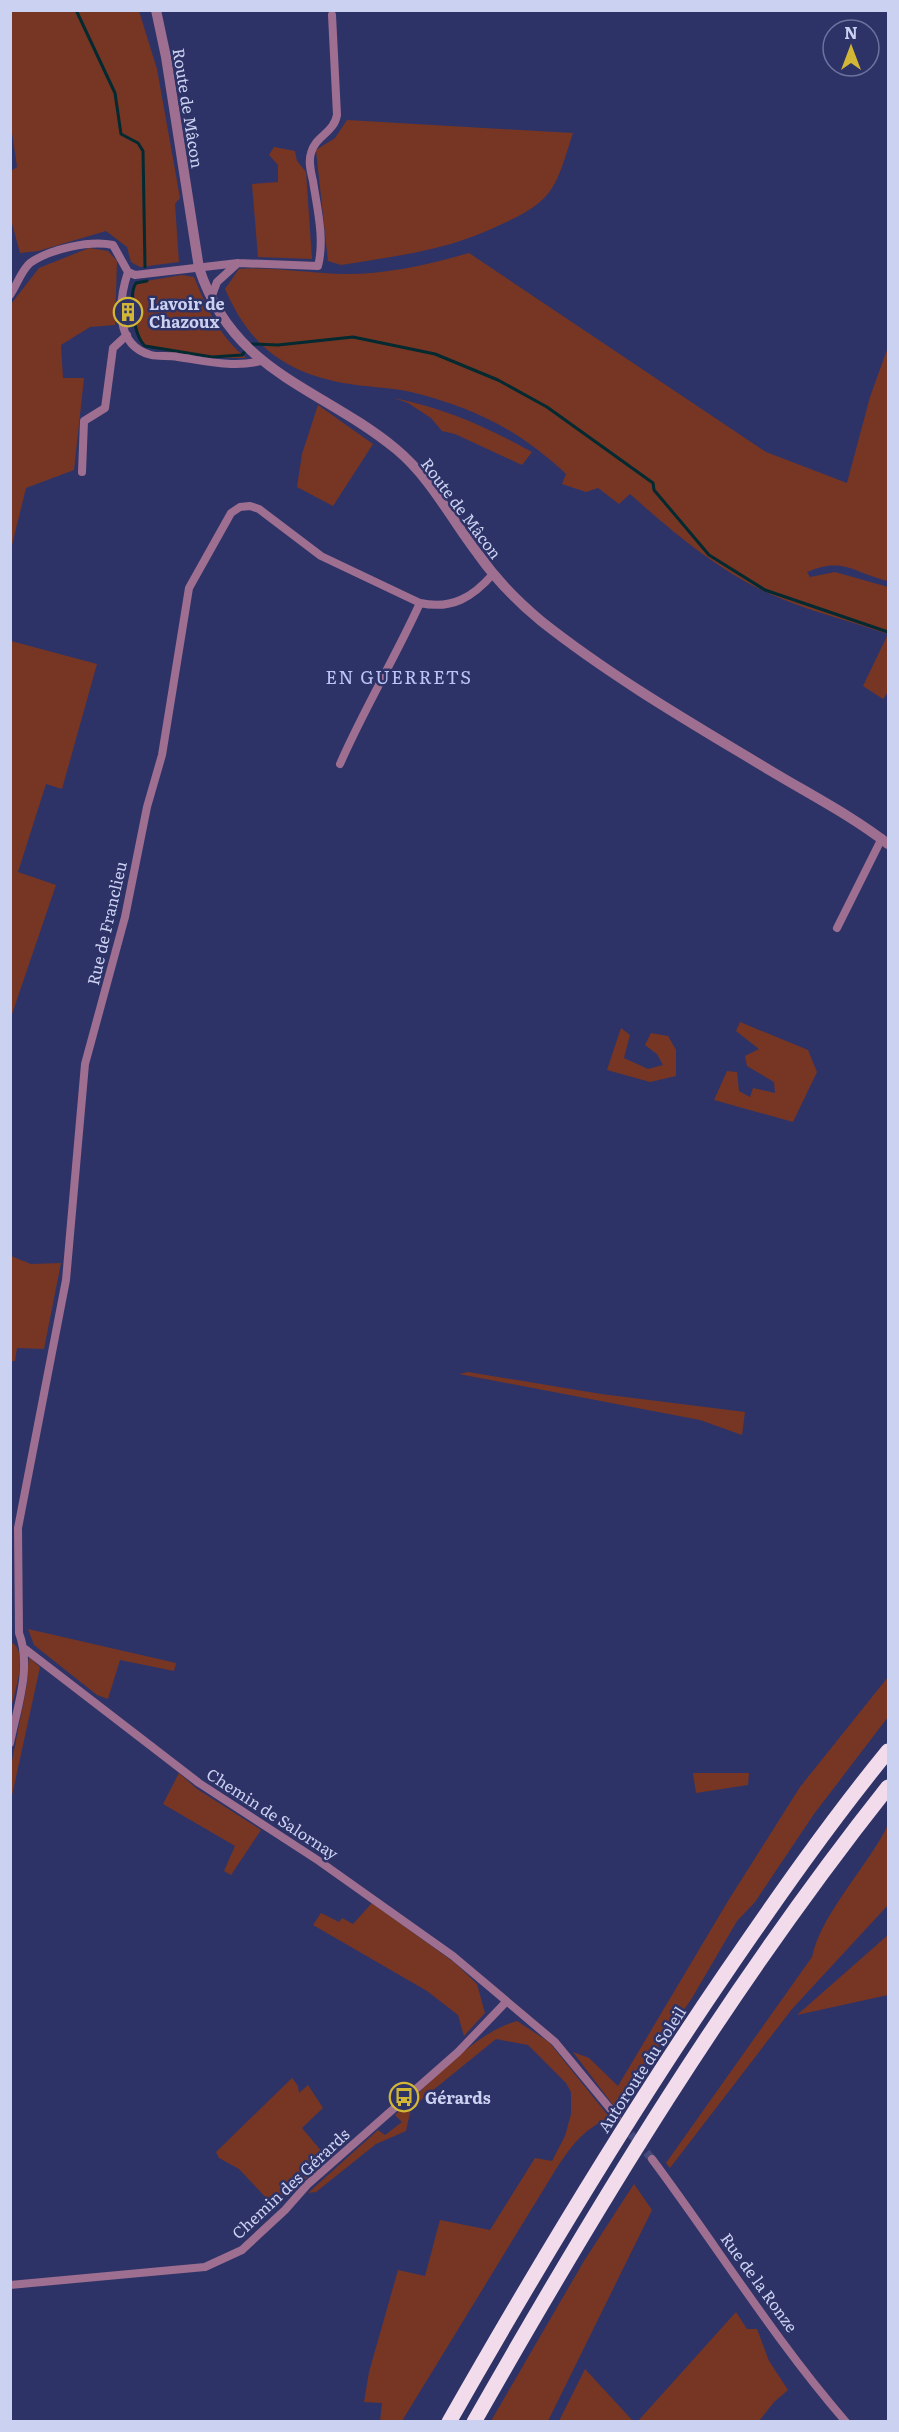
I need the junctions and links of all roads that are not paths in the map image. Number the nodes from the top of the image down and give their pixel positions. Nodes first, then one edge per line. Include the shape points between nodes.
1 (156, 10) edge
2 (332, 15) dead end
3 (238, 263) junction
4 (200, 268) junction
5 (128, 272) junction
6 (10, 295) edge
7 (211, 298) junction
8 (127, 335) junction
9 (261, 361) junction
10 (82, 472) dead end
11 (493, 574) junction
12 (420, 603) junction
13 (340, 764) dead end
14 (885, 841) edge
15 (837, 928) dead end
16 (25, 1649) junction
17 (10, 1743) edge
18 (888, 1751) edge
19 (888, 1787) edge
20 (506, 2002) junction
21 (616, 2116) tunnel mouth
22 (652, 2159) tunnel mouth
23 (10, 2285) edge
24 (449, 2421) edge
25 (474, 2421) edge
26 (846, 2421) edge

1 - 4 street, Route de Mâcon
2 - 3 street via 337,115 334,127 316,142 311,153 321,255 318,266
3 - 4 street
3 - 7 street via 217,282
4 - 5 street via 135,275
4 - 7 street, Route de Mâcon
5 - 6 street via 113,245 83,243 31,263
5 - 8 street via 120,311
7 - 9 street, Route de Mâcon via 224,321
8 - 9 street via 134,346 150,355 245,365
8 - 10 street via 113,348 105,408 84,422
9 - 11 street, Route de Mâcon via 399,451 429,484
11 - 12 street, Rue de Franclieu via 456,603 438,607
11 - 14 street, Route de Mâcon via 538,618 626,683
12 - 13 street
12 - 16 street, Rue de Franclieu via 321,556 250,506 231,513 189,588 162,755 147,807 125,917 85,1064 66,1280 18,1528 19,1634
14 - 15 street
16 - 17 street
16 - 20 street, Chemin de Salornay via 199,1783 319,1861 453,1956
18 - 24 highway, Autoroute du Soleil via 758,1925 687,2030 548,2251
19 - 25 highway via 771,1945 702,2048 567,2262
20 - 21 street via 555,2042
20 - 23 street, Chemin des Gérards via 458,2052 307,2185 242,2250 205,2267
22 - 26 street, Rue de la Ronze via 732,2273

